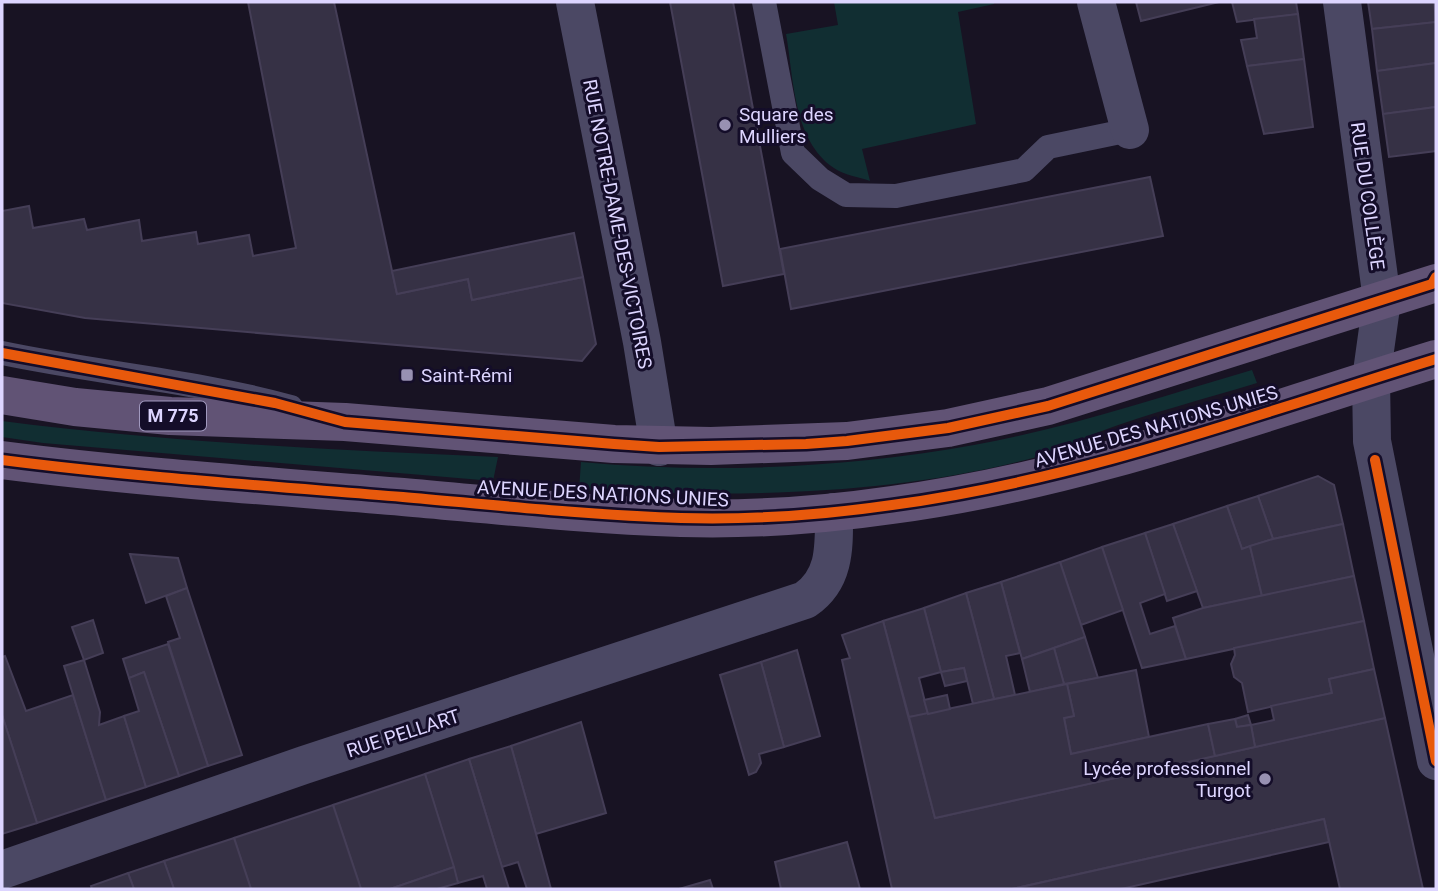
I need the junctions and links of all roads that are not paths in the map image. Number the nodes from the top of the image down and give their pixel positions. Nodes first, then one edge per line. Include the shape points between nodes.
1 (575, 2) edge
2 (764, 2) edge
3 (1096, 2) edge
4 (1342, 2) edge
5 (1130, 130) joint
6 (1436, 283) edge
7 (1382, 300) junction
8 (2, 352) edge
9 (1436, 359) edge
10 (1371, 379) junction
11 (2, 395) edge
12 (345, 422) junction
13 (659, 446) junction
14 (2, 460) edge
15 (834, 512) junction
16 (1436, 761) edge
17 (2, 870) edge

1 - 13 street, RUE NOTRE-DAME-DES-VICTOIRES
2 - 5 lane via 793,153 846,195 896,196 1024,170 1048,147
3 - 5 street
4 - 7 street, RUE DU COLLÈGE
6 - 7 main road, M 775
7 - 10 street, RUE DU COLLÈGE
7 - 13 main road, M 775 via 1092,393 993,419 847,442
8 - 12 lane via 275,403
9 - 10 main road, AVENUE DES NATIONS UNIES
10 - 15 main road, AVENUE DES NATIONS UNIES via 1097,465 950,496
10 - 16 street, RUE DU COLLÈGE via 1375,460
11 - 12 main road, M 775 via 170,416
12 - 13 main road, M 775
14 - 15 main road, AVENUE DES NATIONS UNIES via 681,518
15 - 17 street, RUE PELLART via 833,561 816,592 805,600

